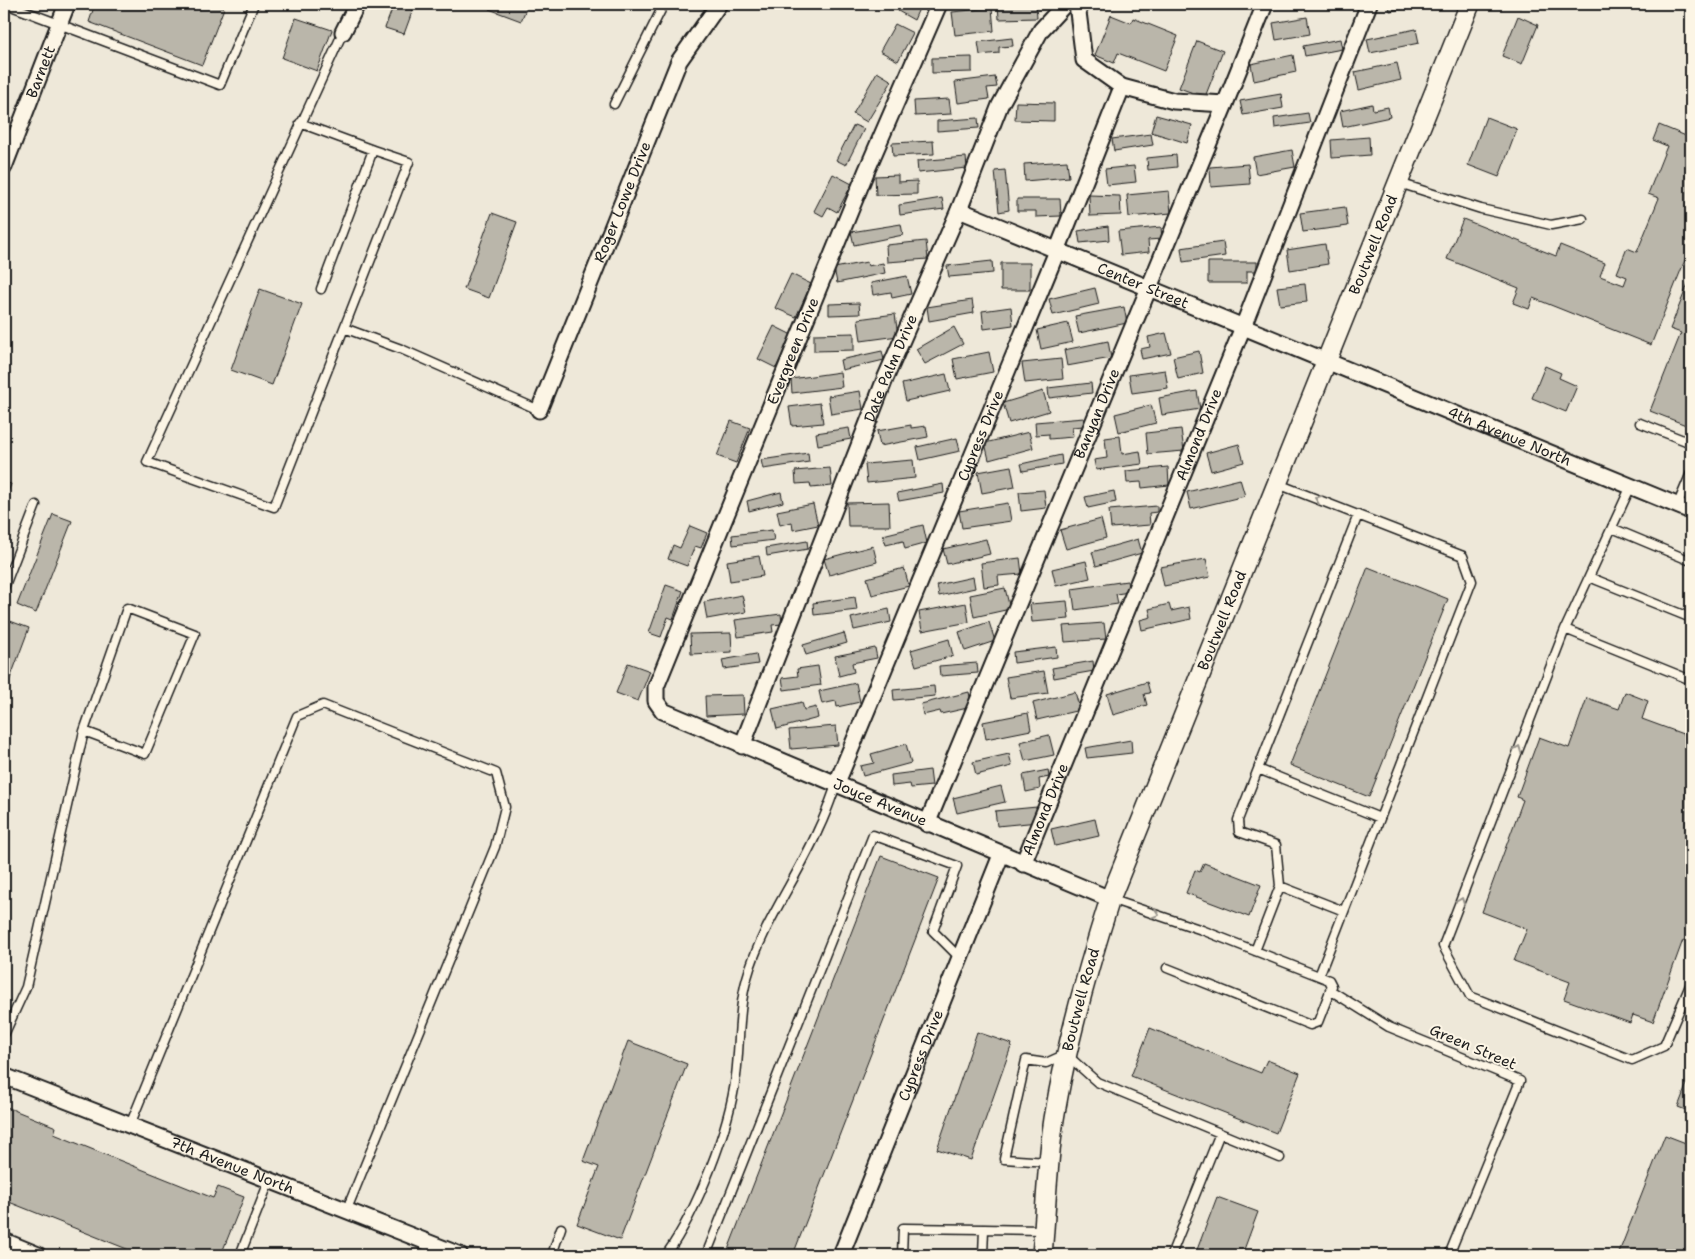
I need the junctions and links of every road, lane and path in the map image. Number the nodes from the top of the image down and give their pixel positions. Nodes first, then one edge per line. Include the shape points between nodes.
1 (6, 4) edge
2 (67, 4) edge
3 (254, 4) edge
4 (357, 4) edge
5 (664, 4) edge
6 (719, 4) edge
7 (939, 4) edge
8 (1065, 4) edge
9 (1077, 4) edge
10 (1265, 4) edge
11 (1369, 4) edge
12 (1470, 4) edge
13 (58, 24) junction
14 (343, 32) joint
15 (1122, 87) junction
16 (614, 104) dead end
17 (1226, 104) junction
18 (300, 123) junction
19 (373, 150) junction
20 (4, 167) edge
21 (1399, 183) junction
22 (959, 210) junction
23 (1583, 219) dead end
24 (1057, 251) junction
25 (1149, 288) junction
26 (320, 289) dead end
27 (1243, 327) junction
28 (344, 328) junction
29 (1327, 362) junction
30 (540, 410) joint
31 (1640, 423) dead end
32 (1691, 443) edge
33 (1691, 473) edge
34 (1278, 484) junction
35 (1631, 486) junction
36 (36, 505) dead end
37 (1684, 508) edge
38 (1358, 515) junction
39 (1612, 528) junction
40 (1691, 561) edge
41 (1589, 577) junction
42 (4, 588) edge
43 (1691, 618) edge
44 (1565, 629) junction
45 (1691, 680) edge
46 (656, 701) joint
47 (84, 731) junction
48 (742, 746) junction
49 (1258, 769) junction
50 (836, 785) junction
51 (1380, 818) junction
52 (927, 824) junction
53 (1001, 855) junction
54 (1023, 864) junction
55 (1280, 886) junction
56 (1110, 899) junction
57 (1344, 911) junction
58 (1255, 951) junction
59 (960, 958) junction
60 (1167, 968) dead end
61 (1319, 976) junction
62 (1691, 983) edge
63 (1330, 990) junction
64 (4, 1035) edge
65 (1066, 1054) junction
66 (4, 1076) edge
67 (130, 1125) junction
68 (1220, 1133) junction
69 (1280, 1158) dead end
70 (1050, 1163) junction
71 (270, 1179) junction
72 (347, 1209) junction
73 (561, 1228) dead end
74 (984, 1228) junction
75 (1044, 1230) junction
76 (4, 1241) edge
77 (38, 1255) edge
78 (240, 1255) edge
79 (460, 1255) edge
80 (552, 1255) edge
81 (666, 1255) edge
82 (706, 1255) edge
83 (841, 1255) edge
84 (902, 1255) edge
85 (982, 1255) edge
86 (1042, 1255) edge
87 (1171, 1255) edge
88 (1449, 1255) edge

1 - 13 lane
2 - 13 street, Barnett
3 - 13 lane via 220,85
4 - 14 street
5 - 16 lane
6 - 30 street, Roger Lowe Drive via 679,61
7 - 46 street, Evergreen Drive via 851,209 656,687
8 - 22 street, Date Palm Drive via 1041,30 1000,105
9 - 15 street via 1084,60
10 - 17 street, Banyan Drive
11 - 27 street, Almond Drive
12 - 21 street, Boutwell Road
13 - 20 street, Barnett
14 - 18 lane
15 - 17 street via 1174,101
15 - 24 street, Cypress Drive
17 - 25 street, Banyan Drive
18 - 19 lane
18 - 28 lane via 147,462 274,507
19 - 26 lane
19 - 28 lane via 409,162
21 - 23 lane via 1550,225
21 - 29 street, Boutwell Road
22 - 24 street, Center Street
22 - 48 street, Date Palm Drive via 885,379
24 - 25 street, Center Street
24 - 50 street, Cypress Drive
25 - 27 street, Center Street
25 - 52 street, Banyan Drive
27 - 29 street, Center Street
27 - 54 street, Almond Drive
28 - 30 lane via 402,349
29 - 34 street, Boutwell Road
29 - 35 street, 4th Avenue North
31 - 32 lane
33 - 37 lane
38 -> 34 lane
34 - 56 street, Boutwell Road
35 - 37 street, 4th Avenue North
35 - 39 lane
36 - 42 lane
38 - 49 lane
38 - 51 lane via 1464,556 1472,581
39 - 40 lane
39 - 41 lane
41 - 43 lane
41 - 44 lane
44 - 45 lane
62 -> 44 lane via 1664,1046 1632,1060 1470,996 1443,946
46 - 48 street, Joyce Avenue via 663,711
47 - 47 lane via 127,608 195,634 145,754
47 - 64 lane via 26,987
48 - 50 street, Joyce Avenue
49 - 51 lane
49 - 55 lane via 1238,820 1239,832 1276,845
50 - 52 street, Joyce Avenue
50 - 81 lane via 819,828 766,929 747,979 736,1079 722,1134 699,1196
51 - 57 lane
52 - 53 street, Joyce Avenue
53 - 54 street, Joyce Avenue
53 - 59 street, Cypress Drive
54 - 56 street, Joyce Avenue
55 - 57 lane
55 - 58 lane
56 -> 58 lane
56 - 65 street, Boutwell Road
57 - 61 lane
58 - 61 lane
59 - 82 lane via 933,931 957,866 873,835
59 - 83 street, Cypress Drive
60 - 63 lane via 1310,1025 1318,1022
61 - 63 lane via 1329,980
63 - 88 lane, Green Street via 1389,1027 1520,1082
65 - 68 lane via 1097,1082
65 - 70 street, Boutwell Road
65 - 70 lane via 1046,1063 1026,1060 1004,1159
66 - 67 street, 7th Avenue North
67 - 71 street, 7th Avenue North
67 - 72 lane via 298,716 323,705 496,773 506,807 495,847
68 - 69 lane
68 - 87 lane
70 - 75 street, Boutwell Road
71 - 72 street, 7th Avenue North
71 - 78 lane
72 - 79 street, 7th Avenue North
73 - 80 lane
74 - 75 lane
74 - 84 lane via 903,1228
74 - 85 lane
75 - 86 street, Boutwell Road
76 - 77 street

